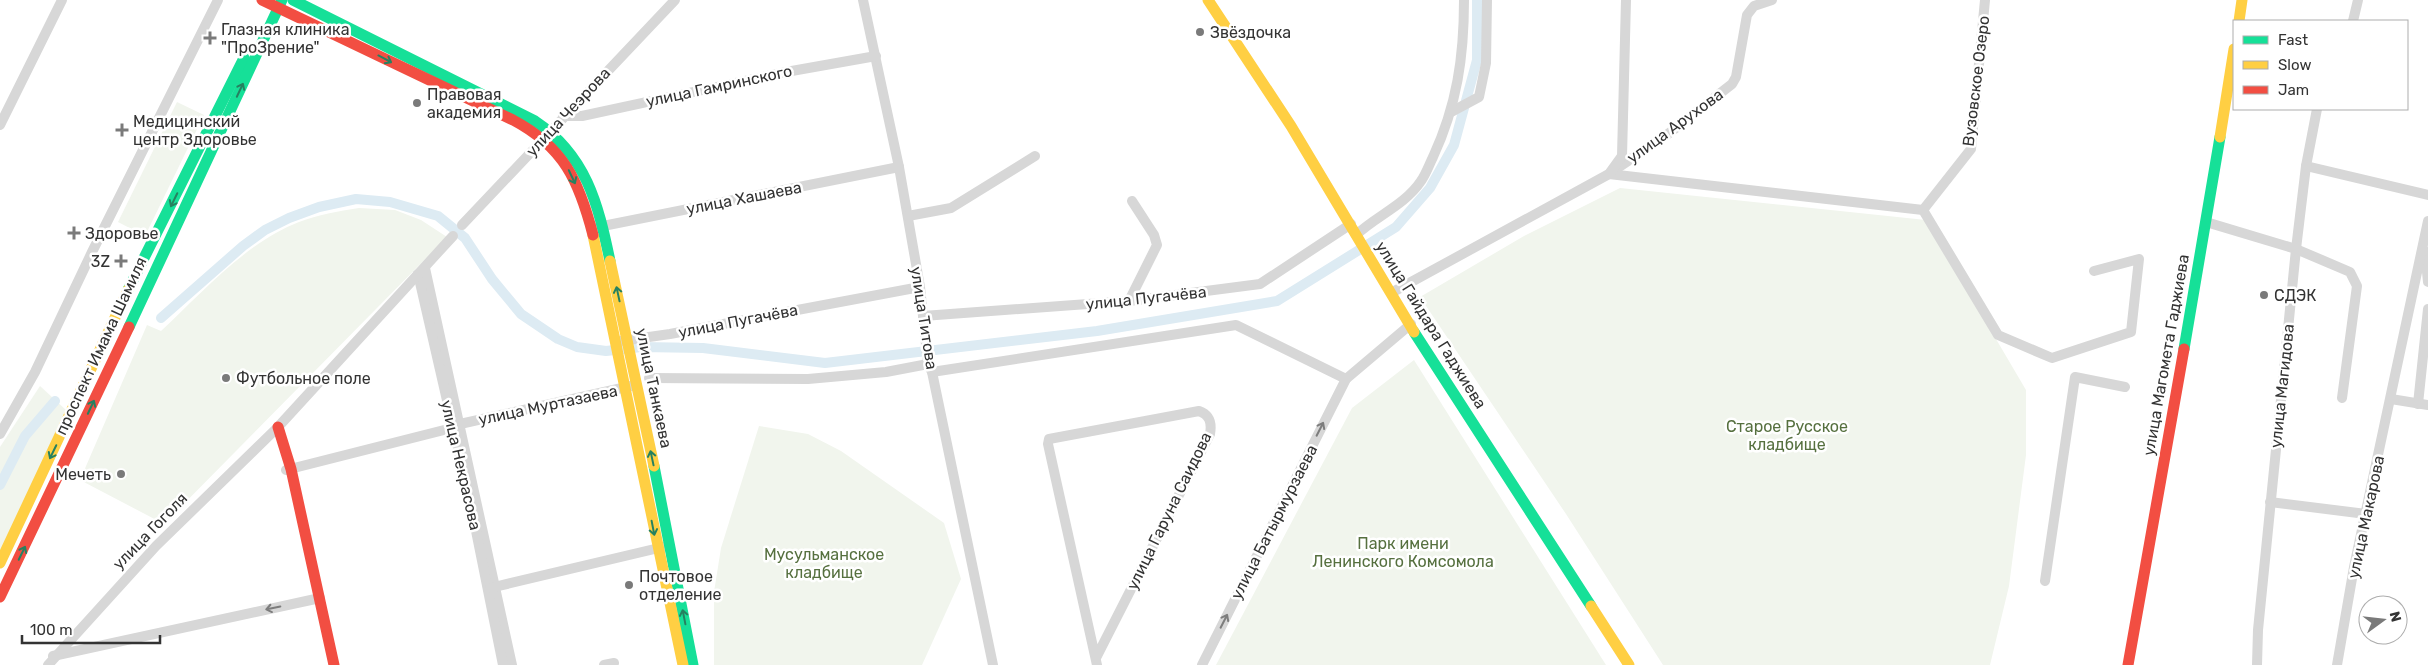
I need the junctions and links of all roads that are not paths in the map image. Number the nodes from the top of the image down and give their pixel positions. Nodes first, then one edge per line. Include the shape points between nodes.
1 (62, 0) edge
2 (218, 0) edge
3 (293, 0) edge
4 (675, 0) edge
5 (863, 0) edge
6 (1210, 0) edge
7 (1464, 0) edge
8 (1487, 0) edge
9 (1626, 0) edge
10 (1772, 0) edge
11 (1986, 0) edge
12 (2244, 0) edge
13 (2358, 0) edge
14 (273, 2) edge
15 (2240, 20) edge
16 (2353, 20) edge
17 (876, 56) junction
18 (2233, 56) edge
19 (2233, 74) edge
20 (2317, 110) edge
21 (1451, 112) junction
22 (563, 116) junction
23 (0, 125) edge
24 (548, 134) junction
25 (1034, 156) dead end
26 (2306, 166) junction
27 (899, 167) junction
28 (1609, 174) junction
29 (2428, 196) edge
30 (1132, 201) dead end
31 (1923, 210) junction
32 (908, 216) junction
33 (2428, 221) edge
34 (2207, 222) junction
35 (462, 225) dead end
36 (604, 226) junction
37 (590, 229) junction
38 (1354, 229) junction
39 (453, 236) dead end
40 (2424, 239) junction
41 (2296, 249) junction
42 (422, 271) junction
43 (2094, 271) dead end
44 (2428, 282) edge
45 (920, 287) junction
46 (1392, 292) junction
47 (1129, 301) junction
48 (2428, 309) edge
49 (923, 316) junction
50 (1410, 325) junction
51 (2427, 335) edge
52 (615, 341) junction
53 (628, 341) junction
54 (625, 358) junction
55 (930, 368) junction
56 (649, 378) dead end
57 (1346, 379) junction
58 (637, 383) junction
59 (2125, 386) dead end
60 (625, 388) junction
61 (2342, 398) dead end
62 (2391, 399) junction
63 (2423, 405) edge
64 (456, 426) junction
65 (275, 429) junction
66 (0, 434) edge
67 (288, 469) junction
68 (2270, 502) junction
69 (2366, 514) junction
70 (669, 545) junction
71 (657, 549) junction
72 (0, 563) edge
73 (2046, 582) dead end
74 (491, 588) junction
75 (0, 597) edge
76 (317, 599) junction
77 (51, 661) edge
78 (1097, 661) edge
79 (326, 665) edge
80 (334, 665) edge
81 (504, 665) edge
82 (512, 665) edge
83 (683, 665) edge
84 (693, 665) edge
85 (993, 665) edge
86 (1202, 665) edge
87 (1630, 665) edge
88 (2129, 665) edge
89 (2257, 665) edge
90 (2337, 665) edge

1 - 23 street
2 - 66 street via 36,372
3 - 24 main road
4 - 22 street, улица Чеэрова
5 - 17 street, улица Титова
6 - 38 main road, улица Гайдара Гаджиева
7 - 21 street, улица Пугачёва via 1464,40
8 - 21 street via 1486,63 1480,97
9 - 28 street, улица Арухова via 1622,156
10 - 28 street, улица Арухова via 1754,6 1747,15 1732,84 1668,134
11 - 31 street, Вузовское Озеро via 1971,149
12 - 15 main road
13 - 16 street
14 -> 24 main road via 530,129
14 -> 72 main road, проспект Имама Шамиля via 135,276
75 -> 14 main road, проспект Имама Шамиля via 50,495
17 - 22 street, улица Гамринского via 582,116
17 - 27 street, улица Титова
18 - 34 main road, улица Магомета Гаджиева
19 - 34 main road, улица Магомета Гаджиева
20 - 26 street, улица Магидова
21 - 38 street, улица Пугачёва via 1421,182 1388,212
22 - 24 street, улица Чеэрова
24 - 35 street, улица Чеэрова
24 - 36 main road, улица Танкаева via 578,162
24 -> 37 main road, улица Танкаева via 568,168
25 - 32 street via 950,208
26 - 29 street
26 - 41 street, улица Магидова
27 - 32 street, улица Титова
27 - 36 street, улица Хашаева
28 - 31 street
28 - 46 street, улица Арухова
30 - 47 street via 1157,245
31 - 43 street via 1998,335 2052,358 2131,332 2139,259
32 - 45 street, улица Титова
33 - 40 street, улица Макарова
34 - 41 street
34 - 88 main road, улица Магомета Гаджиева
36 - 37 street, улица Хашаева
53 -> 36 main road, улица Танкаева
37 - 52 main road, улица Танкаева
38 - 46 main road, улица Гайдара Гаджиева
38 - 47 street, улица Пугачёва via 1260,284
39 - 42 street
40 - 44 street
40 - 62 street, улица Макарова
41 - 61 street via 2350,272 2357,286
41 - 68 street, улица Магидова
42 - 64 street, улица Некрасова
42 - 65 street, улица Гоголя
45 - 49 street, улица Титова
45 - 53 street, улица Пугачёва
46 - 50 main road, улица Гайдара Гаджиева
47 - 49 street, улица Пугачёва
48 - 51 street
49 - 55 street, улица Титова
50 - 57 street, улица Батырмурзаева
50 - 87 main road, улица Гайдара Гаджиева
51 - 63 street
52 - 53 street, улица Пугачёва
52 - 54 main road, улица Танкаева
53 - 54 main road, улица Танкаева
54 - 58 main road, улица Танкаева
54 - 60 main road, улица Танкаева
55 - 56 street via 808,379
55 - 57 street via 1236,326
55 - 85 street, улица Титова
86 -> 57 street, улица Батырмурзаева
58 - 60 street, улица Муртазаева
70 -> 58 main road, улица Танкаева
59 - 73 street via 2075,377
60 - 64 street, улица Муртазаева
60 -> 71 main road, улица Танкаева
62 - 63 street
62 - 69 street, улица Макарова
64 - 67 street, улица Муртазаева
64 - 74 street, улица Некрасова
65 - 67 main road
65 - 77 street, улица Гоголя via 156,546
67 - 76 main road
68 - 69 street
68 - 89 street, улица Магидова
69 - 90 street, улица Макарова
70 - 71 street
84 -> 70 main road, улица Танкаева
71 - 74 street
71 - 83 main road, улица Танкаева
74 - 81 street, улица Некрасова
74 - 82 street, улица Некрасова
76 -> 77 street
76 - 79 main road
76 - 80 main road
78 - 78 street, улица Гаруна Саидова via 1049,438 1199,411 1205,413 1210,418 1210,434

